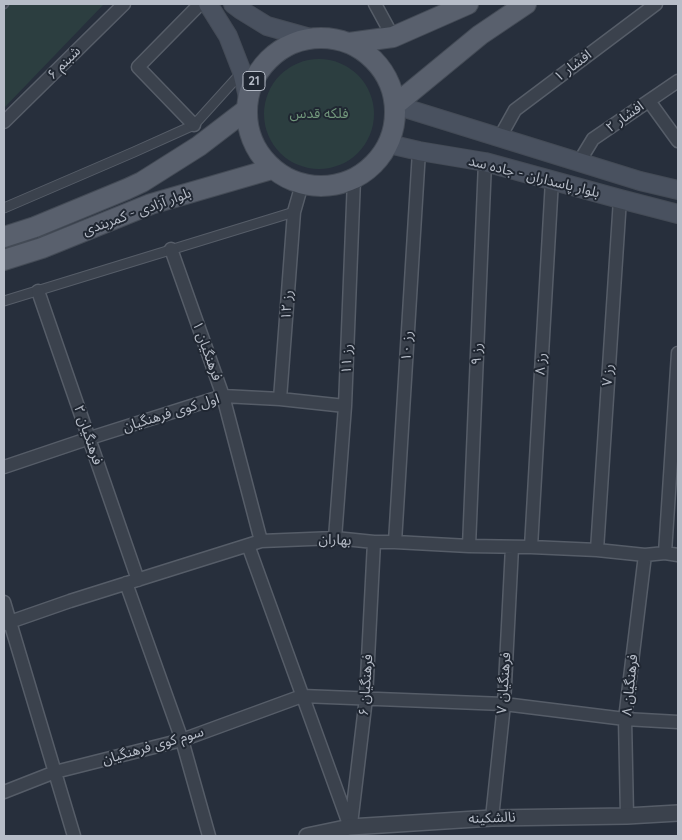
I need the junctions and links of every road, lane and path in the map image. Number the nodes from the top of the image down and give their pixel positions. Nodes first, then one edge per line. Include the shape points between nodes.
1 (124, 4) edge
2 (200, 4) edge
3 (208, 4) edge
4 (233, 4) edge
5 (375, 4) edge
6 (468, 4) edge
7 (526, 4) edge
8 (656, 4) edge
9 (393, 37) junction
10 (310, 38) junction
11 (349, 43) junction
12 (242, 72) junction
13 (678, 81) edge
14 (649, 100) junction
15 (247, 103) junction
16 (395, 105) junction
17 (4, 122) edge
18 (194, 124) junction
19 (500, 137) junction
20 (678, 141) edge
21 (389, 144) junction
22 (419, 151) junction
23 (485, 162) junction
24 (579, 162) junction
25 (272, 168) junction
26 (354, 179) junction
27 (552, 180) junction
28 (142, 182) junction
29 (302, 184) junction
30 (678, 190) edge
31 (620, 199) junction
32 (151, 204) junction
33 (4, 208) edge
34 (294, 212) junction
35 (678, 214) edge
36 (4, 237) edge
37 (171, 249) junction
38 (4, 260) edge
39 (38, 291) junction
40 (4, 301) edge
41 (678, 353) edge
42 (223, 396) junction
43 (280, 398) junction
44 (345, 406) junction
45 (90, 438) junction
46 (4, 467) edge
47 (335, 538) junction
48 (261, 541) junction
49 (374, 542) junction
50 (396, 542) junction
51 (248, 545) junction
52 (469, 546) junction
53 (512, 547) junction
54 (531, 547) junction
55 (597, 550) junction
56 (665, 554) junction
57 (645, 555) junction
58 (678, 555) edge
59 (132, 582) junction
60 (4, 602) edge
61 (7, 623) edge
62 (302, 696) junction
63 (366, 698) junction
64 (504, 704) junction
65 (625, 719) junction
66 (678, 722) edge
67 (182, 740) junction
68 (54, 772) junction
69 (4, 792) edge
70 (678, 813) edge
71 (627, 816) junction
72 (492, 818) junction
73 (350, 832) edge
74 (74, 836) edge
75 (209, 836) edge
76 (307, 836) edge

1 - 17 street, شبنم ۶
2 - 18 street via 138,67
3 - 12 main road via 228,36
4 - 10 main road via 267,26
5 - 9 street
6 - 9 main road, 21
7 - 16 main road via 480,35
8 - 19 street, افشار ۱ via 515,110
9 - 11 main road, 21
10 - 11 main road, 21 via 330,38
10 - 15 main road, 21 via 288,45 270,58 256,75
11 - 16 main road, 21 via 381,67 391,85
12 - 15 main road
12 - 18 street
13 - 14 street, افشار ۲
14 - 20 street
14 - 24 street, افشار ۲ via 593,139
15 - 25 main road, 21 via 249,132 258,152
15 - 28 main road, بلوار آزادی - کمربندی / 21 via 199,146
16 - 19 main road, بلوار پاسداران - جاده سد
16 - 21 main road, 21 via 394,131
18 - 33 street
19 - 24 main road, بلوار پاسداران - جاده سد
21 - 22 main road, بلوار پاسداران - جاده سد
21 - 26 main road, 21 via 375,165
22 - 23 main road, بلوار پاسداران - جاده سد
22 - 50 street, رز ۱۰
23 - 27 main road, بلوار پاسداران - جاده سد
23 - 52 street, رز ۹
24 - 30 main road, بلوار پاسداران - جاده سد
25 - 29 main road, 21
25 - 32 main road, بلوار آزادی - کمربندی
26 - 29 main road, 21 via 320,187
26 - 44 street, رز ۱۱
27 - 31 main road, بلوار پاسداران - جاده سد
27 - 54 street, رز ۸
28 - 32 main road
28 - 36 main road, بلوار آزادی - کمربندی / 21
29 - 34 street, رز ۱۲
31 - 35 main road, بلوار پاسداران - جاده سد
31 - 55 street, رز ۷
32 - 38 main road, بلوار آزادی - کمربندی
34 - 37 street
34 - 43 street, رز ۱۲
37 - 39 street
37 - 42 street, فرهنگیان ۱
39 - 40 street
39 - 45 street, فرهنگیان ۲
41 - 56 street
42 - 43 street, اول کوی فرهنگیان
42 - 45 street, اول کوی فرهنگیان
42 - 48 street, فرهنگیان ۱
43 - 44 street, اول کوی فرهنگیان
44 - 47 street, رز ۱۱
45 - 46 street, اول کوی فرهنگیان
45 - 59 street, فرهنگیان ۲
47 - 48 street, بهاران
47 - 49 street, بهاران
48 - 51 street, بهاران
49 - 50 street, بهاران
49 - 63 street, فرهنگیان ۶
50 - 52 street, بهاران
51 - 59 street, بهاران
51 - 62 street
52 - 53 street, بهاران
53 - 54 street, بهاران
53 - 64 street, فرهنگیان ۷
54 - 55 street, بهاران
55 - 57 street, بهاران
56 - 57 street, بهاران
56 - 58 street, بهاران
57 - 65 street, فرهنگیان ۸
59 - 61 street, بهاران
59 - 67 street, فرهنگیان ۲
60 - 61 street
61 - 68 street
62 - 63 street
62 - 67 street, سوم کوی فرهنگیان
62 - 73 street
63 - 64 street
63 - 73 street, فرهنگیان ۶
64 - 65 street
64 - 72 street, فرهنگیان ۷
65 - 66 street
65 - 71 street, فرهنگیان ۸
67 - 68 street, سوم کوی فرهنگیان
67 - 75 street, فرهنگیان ۲
68 - 69 street, سوم کوی فرهنگیان
68 - 74 street
70 - 71 street, نالشکینه
71 - 72 street, نالشکینه
72 - 73 street, نالشکینه
73 - 76 street, نالشکینه

